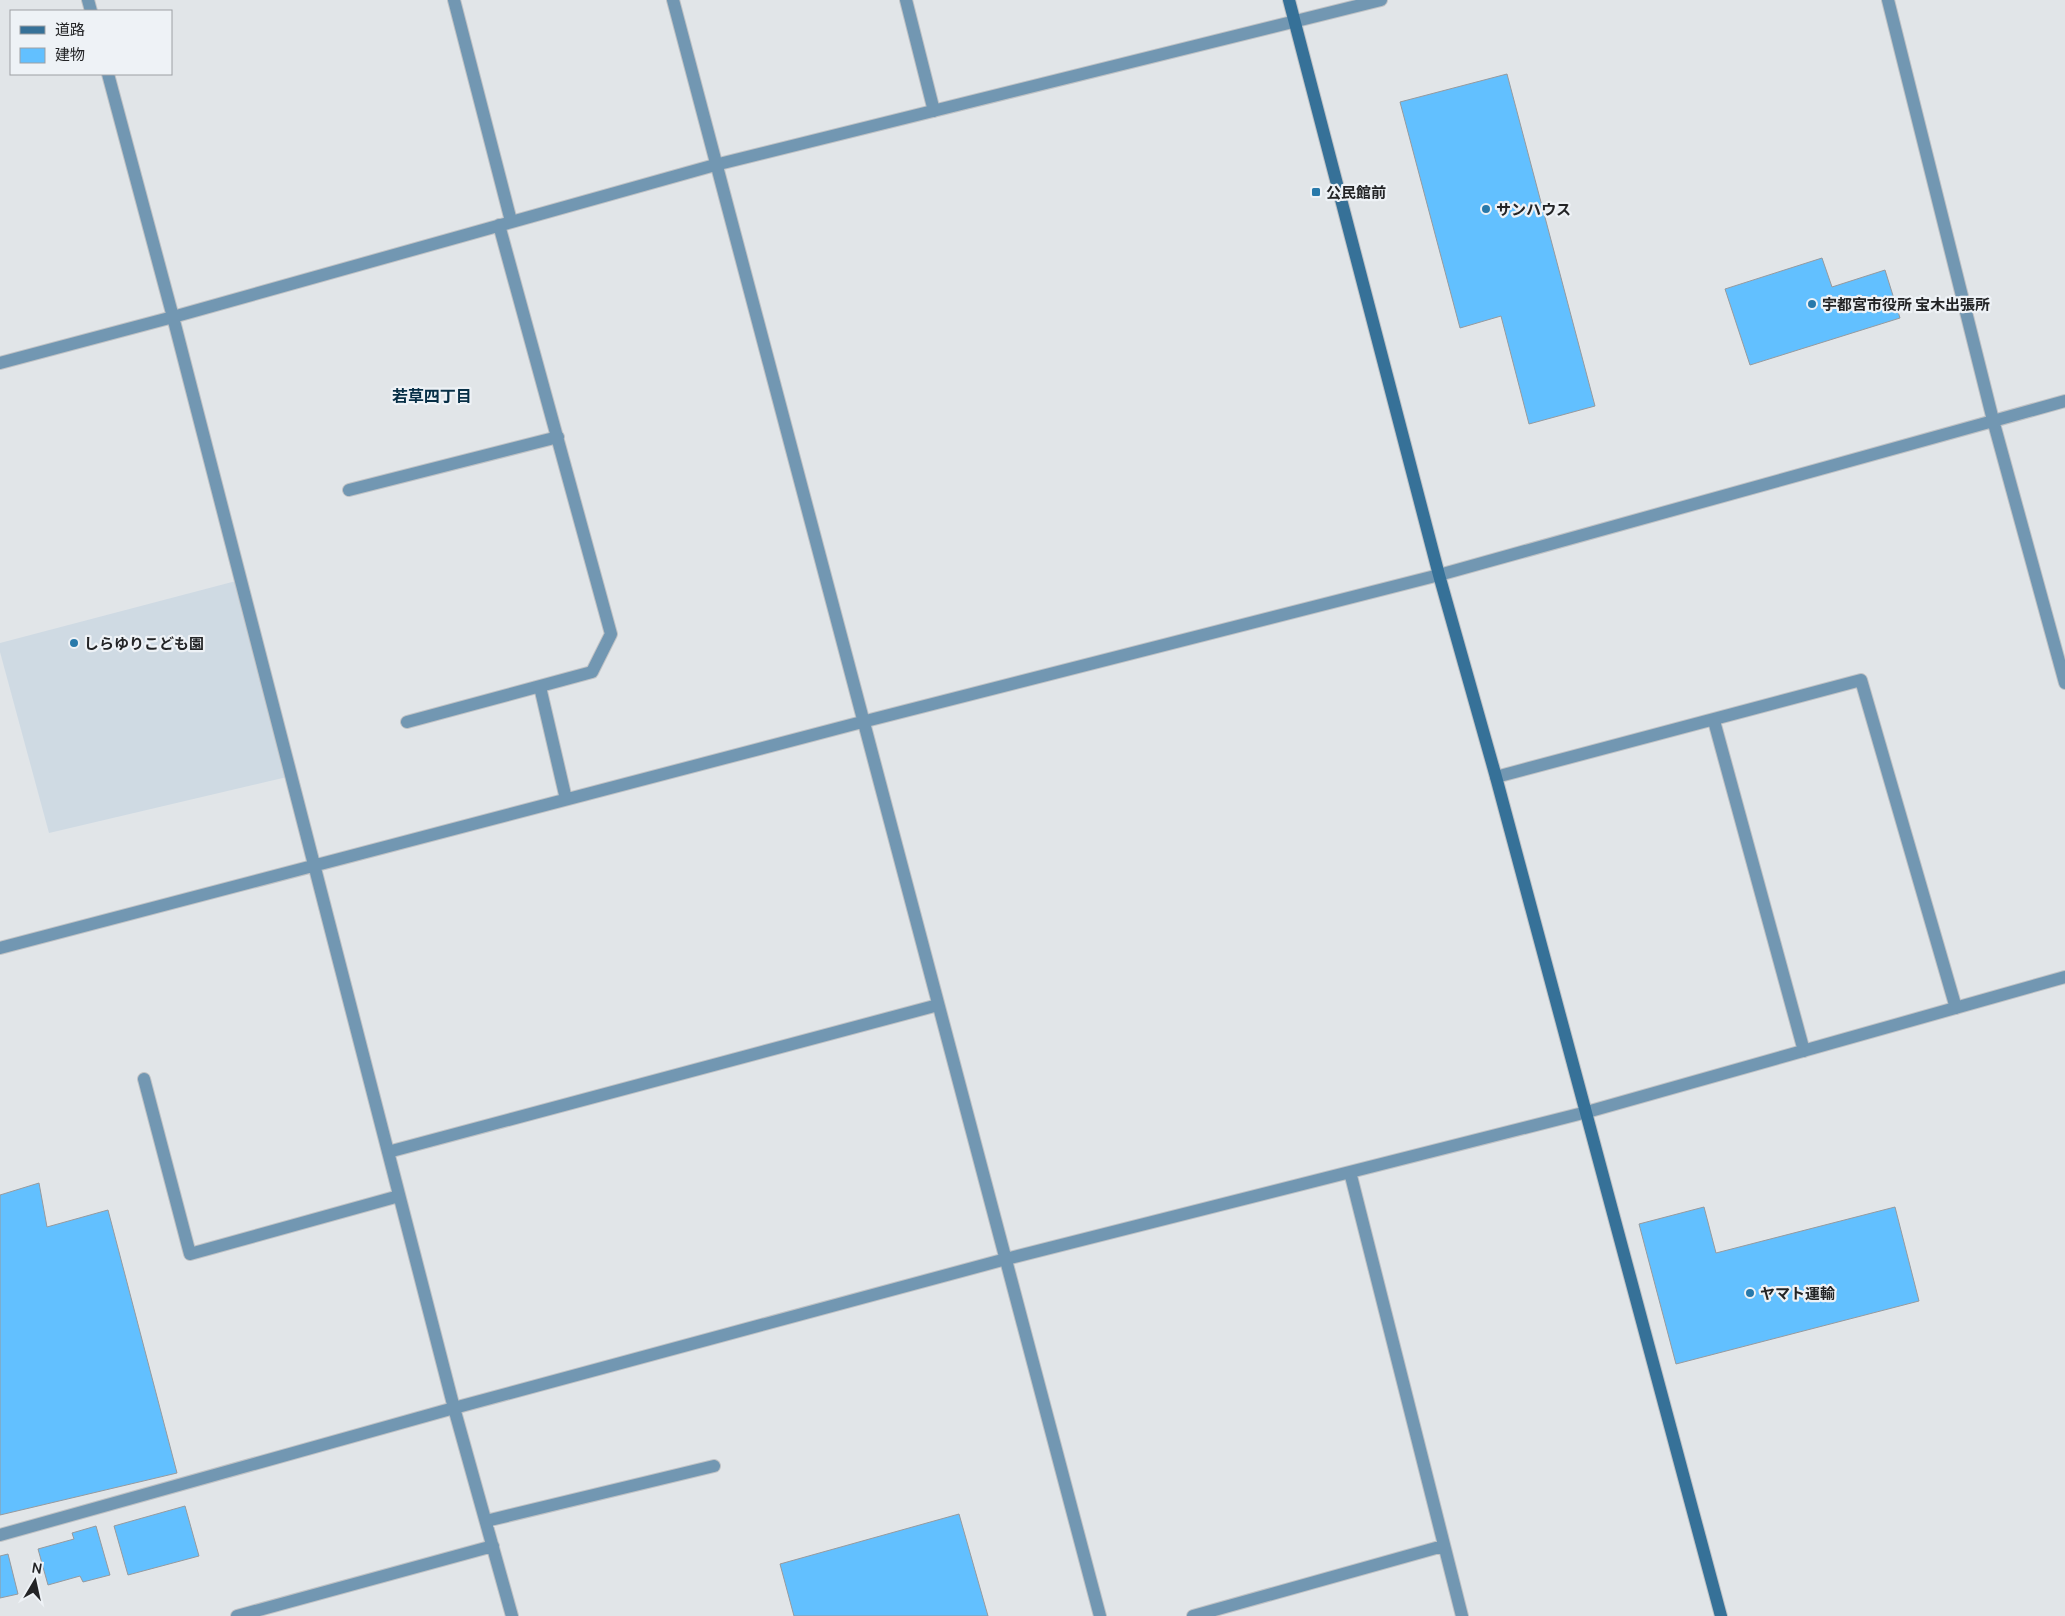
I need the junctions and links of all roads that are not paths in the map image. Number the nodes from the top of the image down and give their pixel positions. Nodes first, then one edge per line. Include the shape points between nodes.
1 (454, 0) edge
2 (673, 0) edge
3 (906, 0) edge
4 (1289, 0) edge
5 (1381, 0) edge
6 (1888, 0) edge
7 (1295, 22) junction
8 (108, 75) edge
9 (934, 111) junction
10 (715, 164) junction
11 (505, 223) junction
12 (173, 317) junction
13 (0, 363) edge
14 (2065, 401) edge
15 (1993, 420) junction
16 (558, 437) junction
17 (349, 490) dead end
18 (1439, 576) junction
19 (2065, 683) edge
20 (540, 687) junction
21 (1714, 721) junction
22 (407, 722) dead end
23 (862, 722) junction
24 (1496, 777) junction
25 (566, 799) junction
26 (314, 865) junction
27 (0, 948) edge
28 (2065, 977) edge
29 (938, 1005) junction
30 (1956, 1008) junction
31 (1804, 1051) junction
32 (144, 1079) dead end
33 (1587, 1112) junction
34 (388, 1152) junction
35 (1350, 1172) junction
36 (399, 1196) junction
37 (1006, 1259) junction
38 (454, 1408) junction
39 (714, 1466) dead end
40 (486, 1521) junction
41 (0, 1535) edge
42 (493, 1546) junction
43 (1443, 1546) junction
44 (237, 1616) edge
45 (512, 1616) edge
46 (1100, 1616) edge
47 (1193, 1616) edge
48 (1462, 1616) edge
49 (1721, 1616) edge

1 - 11 street
2 - 10 street
3 - 9 street
4 - 7 street
5 - 7 street
6 - 15 street
7 - 9 street
7 - 18 street
8 - 12 street
9 - 10 street
10 - 11 street
10 - 23 street
11 - 12 street
11 - 16 street
12 - 13 street
12 - 26 street
14 - 15 street
15 - 18 street
15 - 19 street
16 - 17 street
16 - 20 street via 612,634 592,672
18 - 23 street
18 - 24 street
20 - 22 street
20 - 25 street
21 - 24 street
21 - 30 street via 1861,680
21 - 31 street
23 - 25 street
23 - 29 street
24 - 33 street
25 - 26 street
26 - 27 street
26 - 34 street
28 - 30 street
29 - 34 street
29 - 37 street
30 - 31 street
31 - 33 street
32 - 36 street via 190,1254
33 - 35 street
33 - 49 street
34 - 36 street
35 - 37 street
35 - 43 street
36 - 38 street
37 - 38 street
37 - 46 street
38 - 40 street
38 - 41 street
39 - 40 street
40 - 42 street
42 - 44 street
42 - 45 street
43 - 47 street
43 - 48 street

